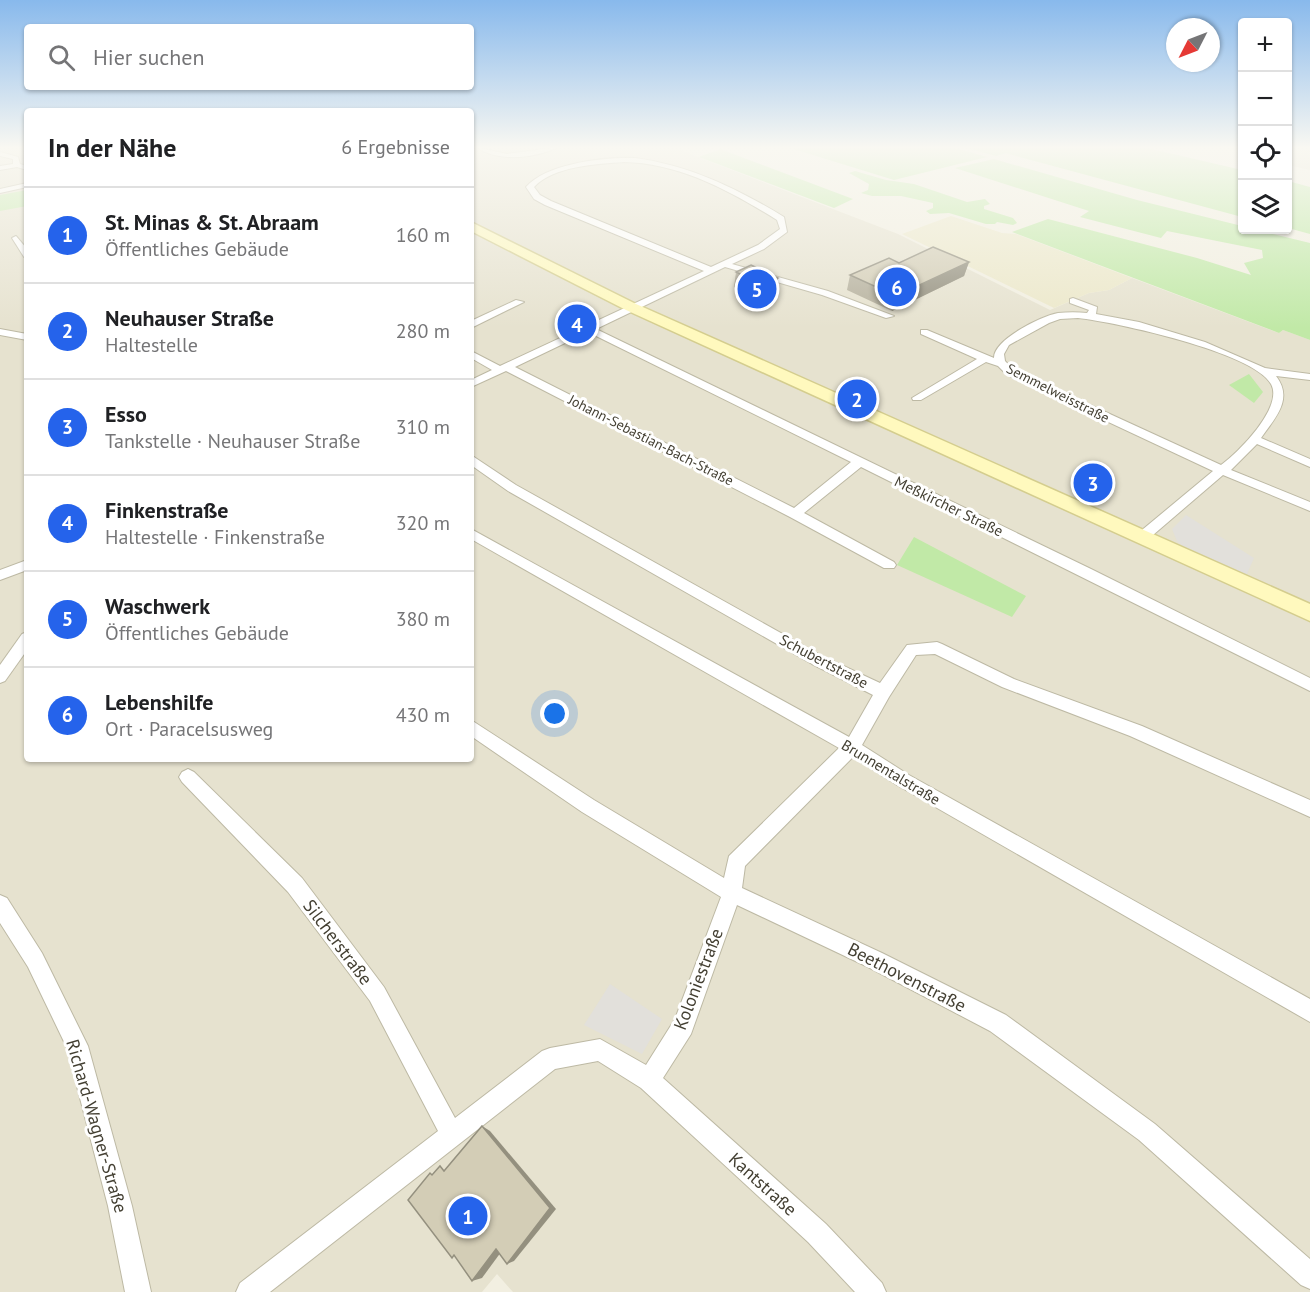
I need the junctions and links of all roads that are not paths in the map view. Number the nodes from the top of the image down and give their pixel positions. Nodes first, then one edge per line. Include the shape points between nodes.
1 (558, 207) edge
2 (762, 207) edge
3 (474, 228) edge
4 (16, 238) dead end
5 (24, 250) edge
6 (723, 264) junction
7 (710, 270) junction
8 (1073, 301) dead end
9 (519, 302) dead end
10 (631, 307) junction
11 (1092, 313) junction
12 (889, 316) dead end
13 (474, 324) edge
14 (587, 328) junction
15 (924, 332) dead end
16 (2, 334) edge
17 (24, 338) edge
18 (474, 355) edge
19 (985, 359) junction
20 (1000, 363) junction
21 (503, 369) junction
22 (1263, 371) junction
23 (1310, 377) edge
24 (474, 383) edge
25 (916, 399) dead end
26 (1255, 439) junction
27 (474, 461) edge
28 (859, 462) junction
29 (1310, 463) edge
30 (1222, 470) junction
31 (1310, 507) edge
32 (795, 514) junction
33 (474, 535) edge
34 (1141, 538) junction
35 (889, 565) dead end
36 (24, 566) edge
37 (0, 574) edge
38 (1310, 613) edge
39 (24, 642) edge
40 (0, 677) edge
41 (1310, 685) edge
42 (883, 692) junction
43 (474, 729) edge
44 (852, 747) junction
45 (188, 777) dead end
46 (1310, 809) edge
47 (732, 893) junction
48 (0, 905) edge
49 (1310, 1011) edge
50 (649, 1080) junction
51 (451, 1133) junction
52 (1310, 1276) edge
53 (138, 1292) edge
54 (249, 1292) edge
55 (873, 1292) edge

1 - 7 street
2 - 6 street via 784,222 784,230 773,240
3 - 10 street
4 - 5 street
6 - 7 street
6 - 12 street
7 - 10 street
8 - 11 street, Semmelweisstraße
9 - 13 street
10 - 14 street
10 - 34 street
11 - 20 street, Semmelweisstraße via 1059,315 1043,322 1000,348
11 - 22 street, Semmelweisstraße via 1211,348
14 - 21 street
14 - 28 street, Meßkircher Straße
15 - 19 street
16 - 17 street
18 - 21 street, Johann-Sebastian-Bach-Straße
19 - 20 street
19 - 25 street
20 - 30 street, Semmelweisstraße via 1024,380
21 - 24 street
21 - 32 street, Johann-Sebastian-Bach-Straße
22 - 23 street
22 - 26 street via 1280,390 1275,409
26 - 29 street
26 - 30 street
27 - 42 street, Schubertstraße via 512,488 818,660
28 - 32 street
28 - 41 street, Meßkircher Straße
30 - 31 street, Semmelweisstraße
30 - 34 street
32 - 35 street, Johann-Sebastian-Bach-Straße
33 - 44 street, Brunnentalstraße
34 - 38 street
36 - 37 street
39 - 40 street
42 - 44 street, Koloniestraße
42 - 46 street, Schubertstraße via 912,649 938,648 1008,683 1136,731
43 - 47 street, Beethovenstraße via 588,806
44 - 47 street, Koloniestraße via 736,862
44 - 49 street, Brunnentalstraße via 903,780
45 - 51 street, Silcherstraße via 295,885 377,994
47 - 50 street, Koloniestraße via 683,1026
47 - 52 street, Beethovenstraße via 998,1023 1147,1132
48 - 53 street, Richard-Wagner-Straße via 35,960 77,1046 120,1206
50 - 51 street via 600,1050 550,1059
50 - 55 street, Kantstraße via 817,1233
51 - 54 street

